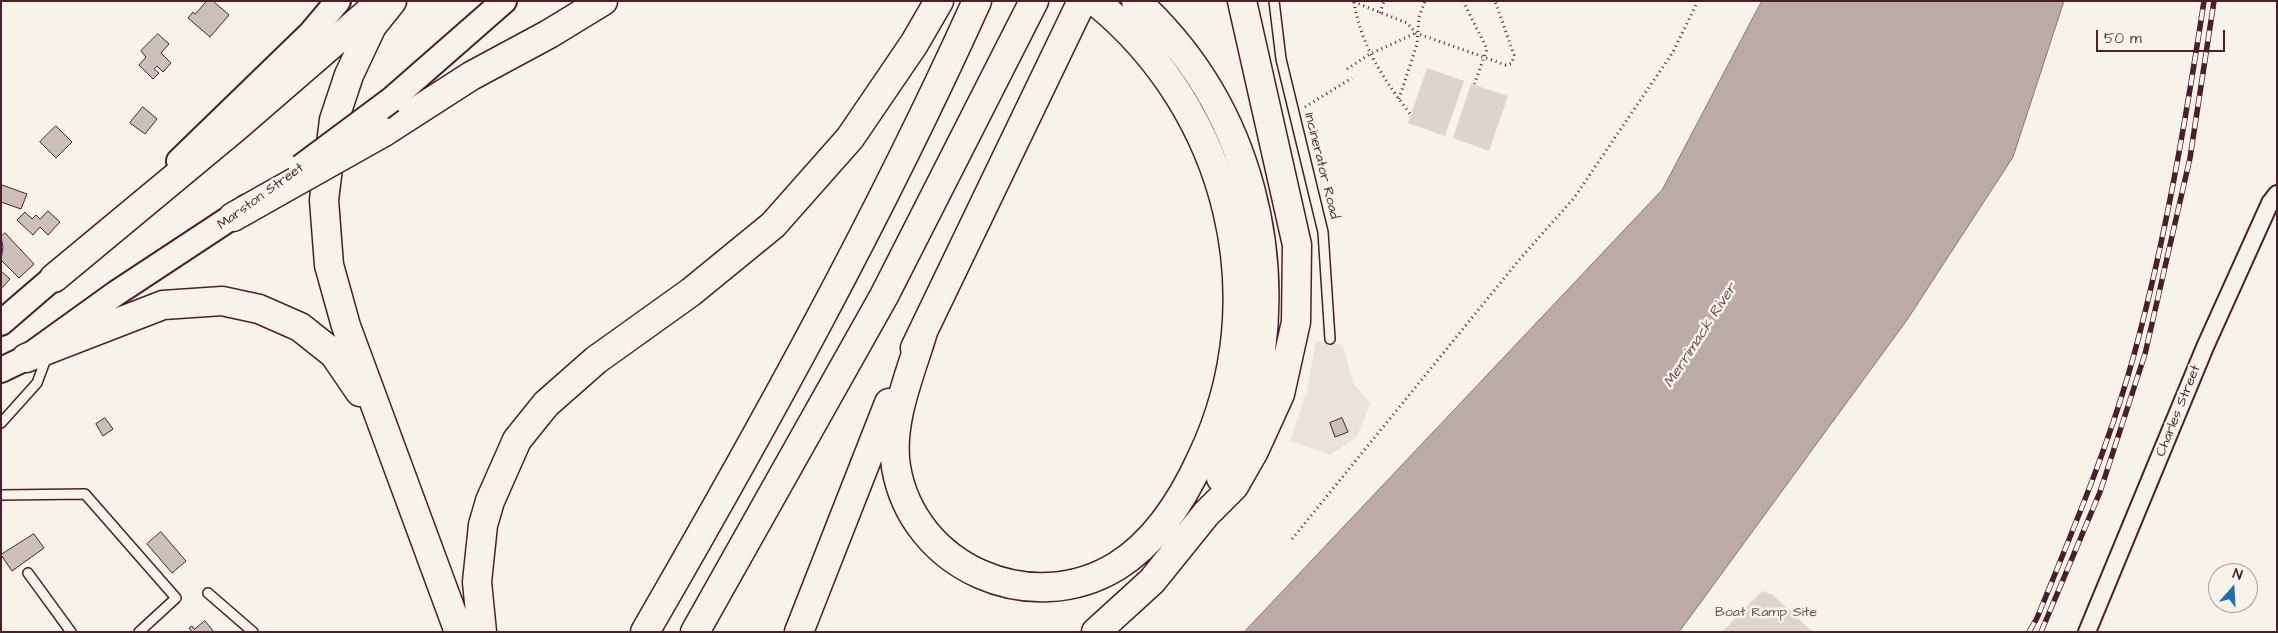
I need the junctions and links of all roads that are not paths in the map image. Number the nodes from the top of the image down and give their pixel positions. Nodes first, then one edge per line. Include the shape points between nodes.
1 (338, 1) edge
2 (382, 1) edge
3 (392, 1) edge
4 (504, 1) edge
5 (603, 1) edge
6 (939, 1) edge
7 (977, 1) edge
8 (1082, 1) edge
9 (1095, 1) edge
10 (1136, 1) edge
11 (1242, 1) edge
12 (1274, 1) edge
13 (1032, 6) edge
14 (280, 186) junction
15 (2277, 194) edge
16 (234, 217) joint
17 (54, 278) junction
18 (1, 323) edge
19 (922, 332) junction
20 (1330, 339) dead end
21 (38, 354) junction
22 (1, 370) edge
23 (1, 423) edge
24 (382, 424) junction
25 (1, 495) edge
26 (1206, 514) junction
27 (28, 573) dead end
28 (208, 594) dead end
29 (71, 632) edge
30 (139, 632) edge
31 (253, 632) edge
32 (459, 632) edge
33 (482, 632) edge
34 (645, 632) edge
35 (695, 632) edge
36 (799, 632) edge
37 (1096, 632) edge
38 (2087, 632) edge

1 - 17 main road via 311,33
2 - 17 highway
3 - 24 highway via 372,26 349,75 334,120 324,200 329,265 346,326
4 - 14 main road, Marston Street, bridge via 392,100
5 - 14 highway, bridge via 471,76 384,132
6 - 33 highway via 850,138 773,225 691,292 596,360 546,404 517,440 490,501 484,525 477,582
7 - 34 highway via 940,82 800,359
8 - 19 highway
9 - 19 highway via 1163,70 1198,129 1222,191 1236,265 1238,309 1228,387 1195,473 1167,518 1138,550 1118,565 1094,578 1063,587 1014,585 989,578 965,567 940,549 919,526 904,498 896,468 894,436
10 - 26 highway via 1164,30 1224,118 1249,185 1261,242 1265,324 1259,367 1250,410
11 - 26 highway via 1298,245 1296,322 1280,394 1254,451 1234,486
12 - 20 lane, Incinerator Road via 1280,59 1323,232
13 - 35 highway via 884,296
14 - 16 highway
15 - 38 street, Charles Street via 2270,203 2205,347
16 - 21 main road, Marston Street via 116,294
17 - 18 main road
19 - 36 highway via 882,418
21 - 22 main road, Marston Street
21 - 23 lane via 37,383
21 - 24 highway via 163,305 222,301 259,309 300,327 334,354
24 - 32 highway
25 - 30 lane via 85,494 176,598
26 - 37 highway via 1152,582
27 - 29 lane
28 - 31 lane

